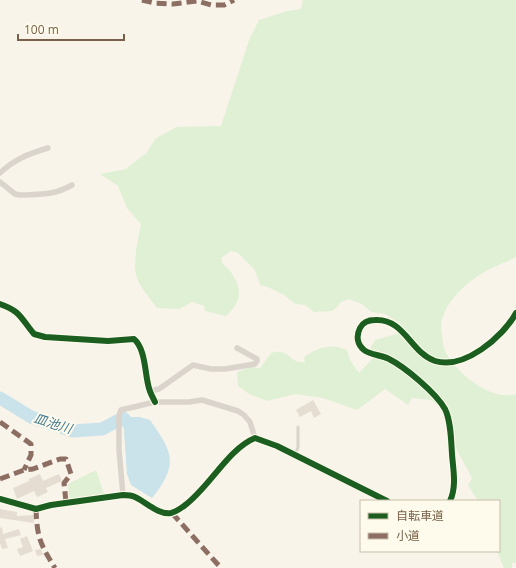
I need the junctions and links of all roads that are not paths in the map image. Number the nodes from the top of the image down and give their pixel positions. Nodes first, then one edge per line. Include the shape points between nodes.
1 (48, 148) dead end
2 (0, 173) edge
3 (0, 182) edge
4 (72, 185) dead end
5 (0, 304) edge
6 (516, 313) edge
7 (238, 348) dead end
8 (150, 391) junction
9 (155, 402) junction
10 (298, 427) dead end
11 (255, 438) junction
12 (295, 455) junction
13 (123, 495) junction
14 (0, 498) edge
15 (385, 500) edge
16 (450, 500) edge

1 - 2 street via 16,160
3 - 4 street via 20,195 52,194
5 - 8 street via 22,316 34,334 44,337 108,341 134,339 144,358
6 - 16 street via 498,335 478,352 452,362 435,361 428,357 392,323 370,320 364,323 357,335 358,343 365,351 388,358 401,366 438,399 445,410 452,444 454,484
7 - 8 street via 257,358 255,364 225,369 193,365 159,389
8 - 9 street
9 - 11 street via 202,400 238,411 250,422
9 - 13 street via 121,410 119,415
10 - 12 lane via 298,447
11 - 12 street
11 - 13 street via 243,445 190,501 172,513 156,510 133,496
12 - 15 street
13 - 14 street via 36,509

